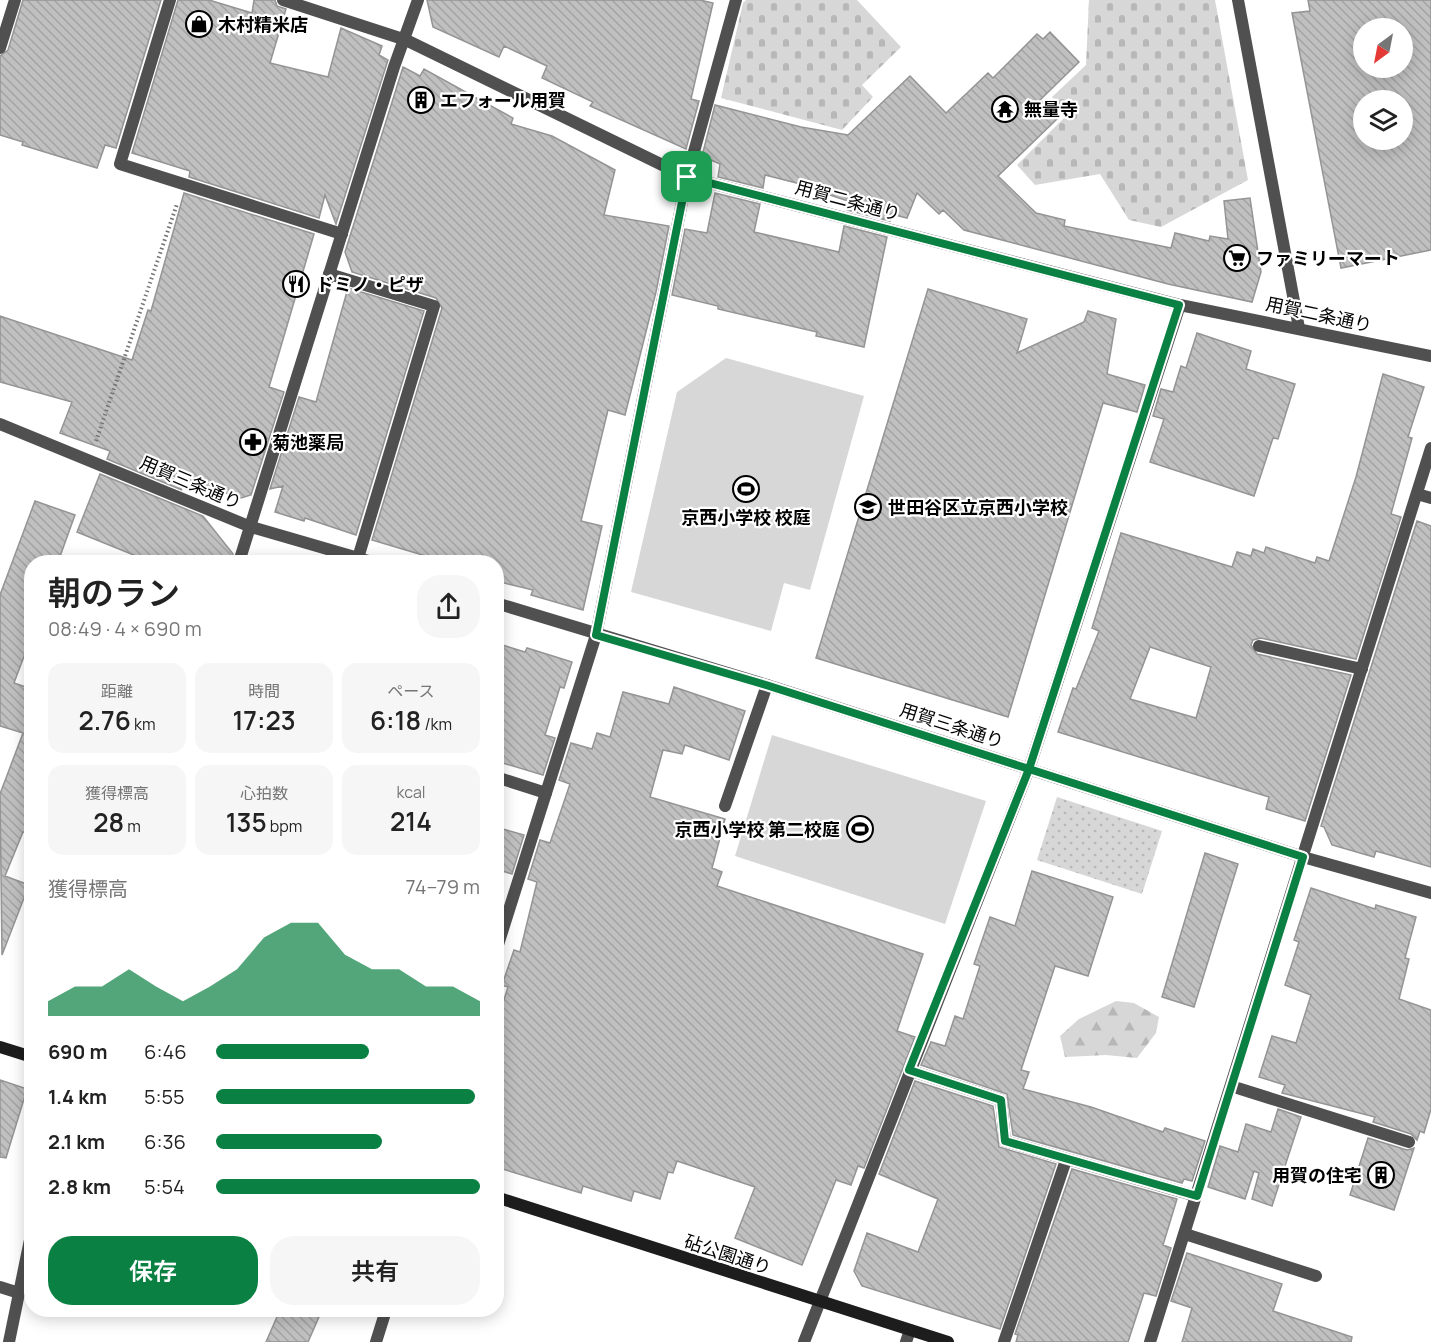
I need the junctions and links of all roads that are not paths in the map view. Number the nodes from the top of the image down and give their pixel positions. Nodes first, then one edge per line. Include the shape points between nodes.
1 (15, 0) edge
2 (170, 0) edge
3 (283, 0) edge
4 (418, 0) edge
5 (736, 0) edge
6 (1238, 0) edge
7 (405, 40) junction
8 (0, 48) edge
9 (687, 177) junction
10 (342, 234) junction
11 (329, 274) junction
12 (1179, 305) junction
13 (1299, 328) junction
14 (1431, 356) edge
15 (0, 424) edge
16 (1431, 448) edge
17 (1417, 494) junction
18 (1431, 498) edge
19 (251, 527) junction
20 (241, 555) edge
21 (348, 555) edge
22 (359, 555) edge
23 (504, 606) edge
24 (596, 635) junction
25 (1259, 646) dead end
26 (1362, 669) junction
27 (766, 685) junction
28 (1029, 769) junction
29 (504, 780) edge
30 (546, 793) junction
31 (725, 806) dead end
32 (1303, 857) junction
33 (1431, 893) edge
34 (504, 926) edge
35 (0, 1047) edge
36 (24, 1054) edge
37 (909, 1070) junction
38 (1231, 1086) junction
39 (1409, 1142) dead end
40 (1066, 1160) junction
41 (1197, 1196) junction
42 (504, 1200) edge
43 (1185, 1234) junction
44 (24, 1269) edge
45 (1316, 1276) dead end
46 (0, 1287) edge
47 (19, 1293) junction
48 (820, 1303) junction
49 (384, 1317) edge
50 (908, 1336) edge
51 (9, 1342) edge
52 (376, 1342) edge
53 (804, 1342) edge
54 (948, 1342) edge
55 (1004, 1342) edge
56 (1150, 1342) edge

1 - 8 street
2 - 10 street via 120,164
3 - 7 street, 用賀二条通り
4 - 7 street
5 - 9 street
6 - 13 street
7 - 9 street, 用賀二条通り
7 - 10 street
9 - 12 street, 用賀二条通り
9 - 24 street
10 - 11 street
11 - 19 street
11 - 22 street via 434,306
12 - 13 street, 用賀二条通り
12 - 28 street
13 - 14 street, 用賀二条通り
15 - 19 street, 用賀三条通り
16 - 17 street
17 - 18 street
17 - 26 street
19 - 20 street
19 - 21 street, 用賀三条通り
23 - 24 street, 用賀三条通り
24 - 27 street, 用賀三条通り
24 - 30 street
25 - 26 street
26 - 32 street
27 - 28 street, 用賀三条通り
27 - 31 street
28 - 32 street, 用賀三条通り
28 - 37 street
29 - 30 street
30 - 34 street
32 - 33 street, 用賀三条通り
32 - 38 street
35 - 36 street
37 - 40 street via 1001,1100 1005,1141
37 - 48 street
38 - 39 street
38 - 41 street
40 - 41 street
40 - 55 street
41 - 43 street
42 - 48 street, 砧公園通り
43 - 45 street
43 - 56 street
44 - 47 street
46 - 47 street
47 - 51 street
48 - 50 street, 砧公園通り
48 - 53 street
49 - 52 street
50 - 54 street, 砧公園通り

